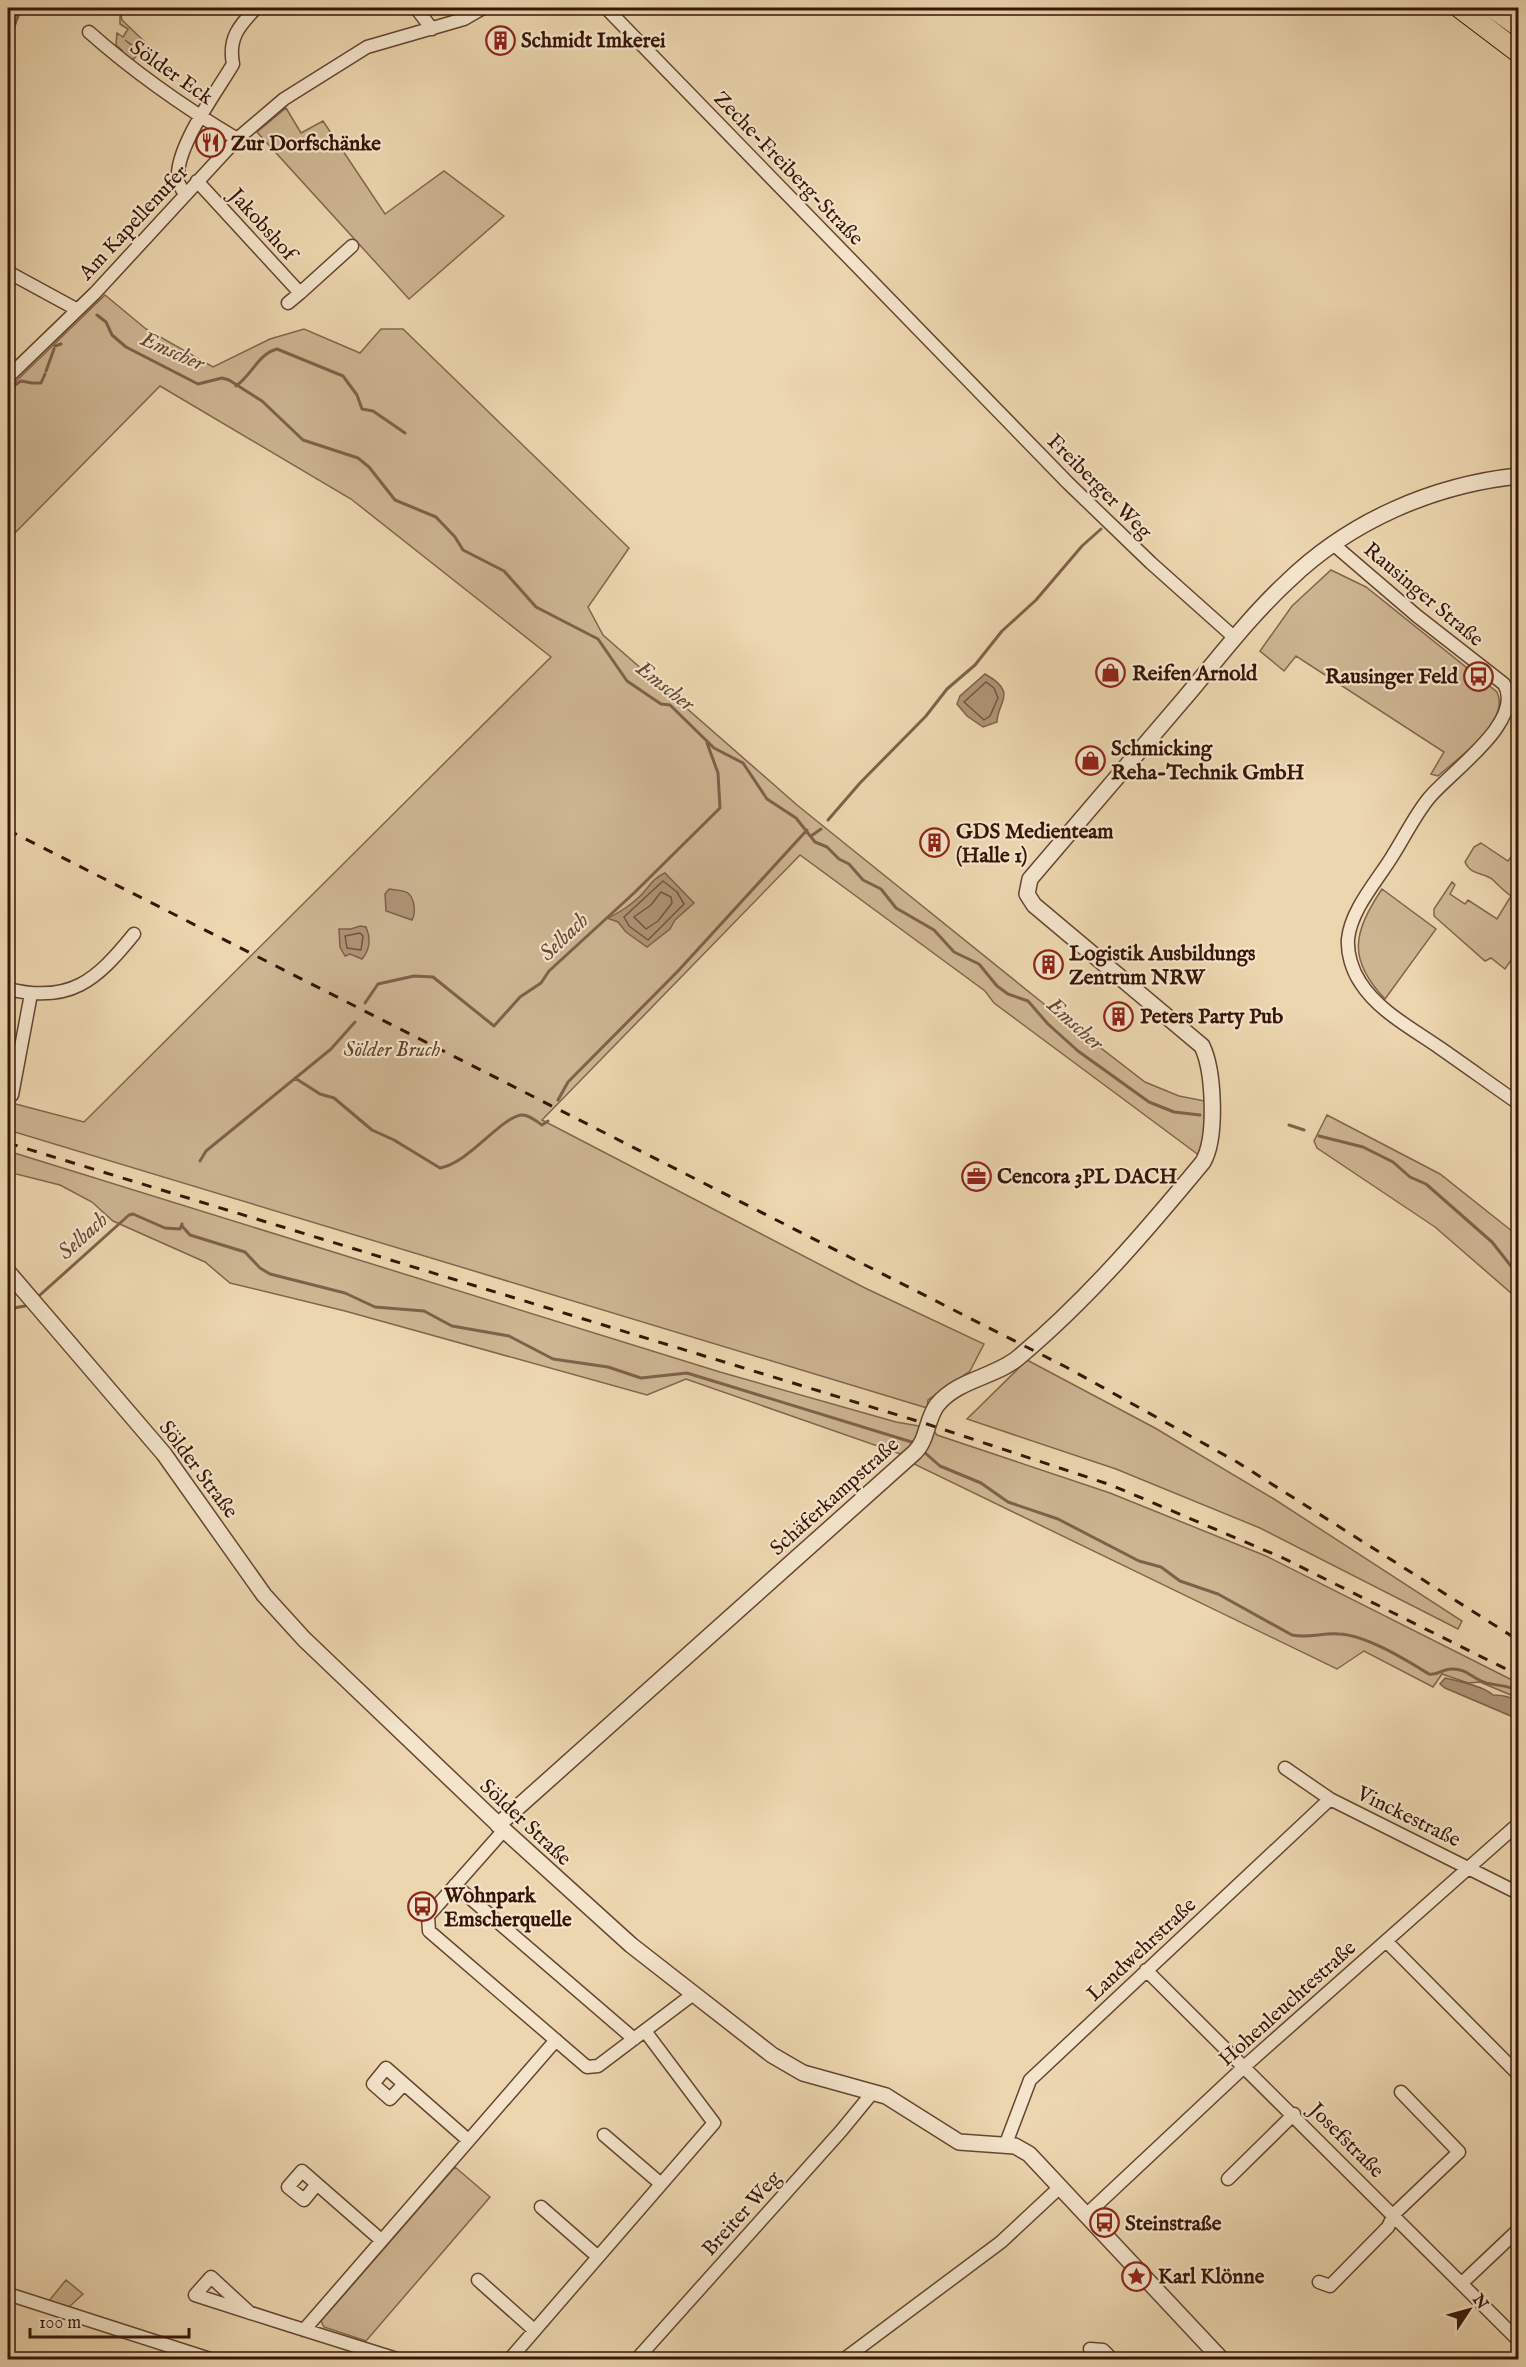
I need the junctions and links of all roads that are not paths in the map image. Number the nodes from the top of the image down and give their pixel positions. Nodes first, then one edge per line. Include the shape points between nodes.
1 (256, 8) edge
2 (416, 8) edge
3 (483, 8) edge
4 (606, 8) edge
5 (1460, 8) edge
6 (1493, 8) edge
7 (1518, 26) edge
8 (432, 29) junction
9 (89, 32) dead end
10 (1518, 52) edge
11 (202, 118) junction
12 (237, 139) junction
13 (197, 181) junction
14 (184, 193) junction
15 (352, 246) dead end
16 (8, 272) edge
17 (300, 293) junction
18 (288, 303) dead end
19 (76, 309) junction
20 (944, 356) joint
21 (8, 377) edge
22 (1518, 476) edge
23 (1333, 544) junction
24 (1235, 638) junction
25 (1516, 700) edge
26 (134, 934) dead end
27 (8, 988) edge
28 (31, 994) junction
29 (12, 1095) dead end
30 (1518, 1103) edge
31 (8, 1272) edge
32 (1286, 1768) dead end
33 (1330, 1799) junction
34 (1518, 1824) edge
35 (501, 1828) junction
36 (1468, 1867) junction
37 (455, 1885) junction
38 (1518, 1893) edge
39 (1386, 1941) junction
40 (1146, 1970) junction
41 (692, 1995) junction
42 (645, 2031) junction
43 (556, 2040) junction
44 (633, 2040) junction
45 (1245, 2066) junction
46 (1518, 2074) edge
47 (404, 2084) dead end
48 (873, 2092) junction
49 (1401, 2092) dead end
50 (1294, 2114) junction
51 (604, 2135) dead end
52 (468, 2140) junction
53 (1005, 2146) junction
54 (1228, 2179) dead end
55 (317, 2184) dead end
56 (661, 2184) junction
57 (1060, 2187) junction
58 (541, 2207) dead end
59 (1394, 2214) junction
60 (1086, 2215) junction
61 (1518, 2230) edge
62 (381, 2240) junction
63 (597, 2256) junction
64 (478, 2280) dead end
65 (1319, 2282) dead end
66 (1462, 2283) junction
67 (8, 2294) edge
68 (250, 2313) dead end
69 (304, 2330) junction
70 (534, 2330) junction
71 (1518, 2340) edge
72 (1089, 2349) dead end
73 (213, 2360) edge
74 (400, 2360) edge
75 (509, 2360) edge
76 (636, 2360) edge
77 (843, 2360) edge
78 (1113, 2360) edge
79 (1222, 2360) edge

1 - 11 street via 234,36 229,47 233,64
2 - 8 street
3 - 8 street, Am Kapellenufer
4 - 20 street, Zeche-Freiberg-Straße
5 - 10 highway
6 - 7 highway
8 - 12 street, Am Kapellenufer via 349,56 284,99
9 - 11 street, Sölder Eck via 134,71
11 - 12 street, Sölder Eck
11 - 14 street via 179,171 178,182
12 - 13 street, Am Kapellenufer
13 - 14 street, Am Kapellenufer
13 - 17 street, Jakobshof
14 - 19 street, Am Kapellenufer
15 - 17 street
16 - 19 street
17 - 18 street
19 - 21 street, Am Kapellenufer
20 - 24 street, Freiberger Weg via 1077,491
22 - 23 street via 1475,483 1416,500
23 - 24 street via 1288,581
23 - 25 street, Rausinger Straße via 1504,684
24 - 35 street, Schäferkampstraße via 1030,879 1027,888 1034,905 1202,1046 1209,1065 1211,1126 1210,1146 1203,1162 1066,1318 1015,1360 967,1384 937,1405 924,1440 914,1453
25 - 30 street, Rausinger Straße via 1501,729 1423,806 1365,899 1348,939 1354,972 1385,1010
26 - 28 street via 104,970 87,982 63,992
27 - 28 street
28 - 29 street
31 - 35 street, Sölder Straße via 164,1454 264,1595 304,1640
32 - 33 street, Vinckestraße
33 - 36 street, Vinckestraße
33 - 40 street, Landwehrstraße
34 - 36 street, Hohenleuchtestraße
35 - 37 street
35 - 41 street, Sölder Straße
36 - 38 street, Vinckestraße
36 - 39 street, Hohenleuchtestraße
37 - 43 street via 428,1916 429,1931
37 - 44 street
39 - 45 street, Hohenleuchtestraße
39 - 46 street
40 - 45 street, Josefstraße
40 - 53 street, Landwehrstraße via 1030,2080
41 - 42 street
41 - 48 street, Sölder Straße via 772,2055 803,2073
42 - 44 street
42 - 56 street via 714,2123
43 - 44 street via 592,2068
43 - 52 street
45 - 50 street, Josefstraße
45 - 60 street, Hohenleuchtestraße
47 - 52 street
48 - 53 street, Sölder Straße via 897,2101 959,2142
48 - 76 street, Breiter Weg
49 - 59 street via 1459,2152
50 - 54 street
50 - 59 street, Josefstraße
51 - 56 street
52 - 62 street
53 - 57 street, Sölder Straße via 1023,2149
55 - 62 street
56 - 63 street
57 - 60 street, Sölder Straße
57 - 77 street via 1001,2242
58 - 63 street
59 - 65 street via 1388,2227 1330,2286
59 - 66 street, Josefstraße
60 - 79 street, Sölder Straße
61 - 66 street
62 - 69 street
63 - 70 street
64 - 70 street
66 - 71 street, Josefstraße
67 - 73 street
68 - 69 street
69 - 74 street
70 - 75 street
72 - 78 street via 1103,2350

